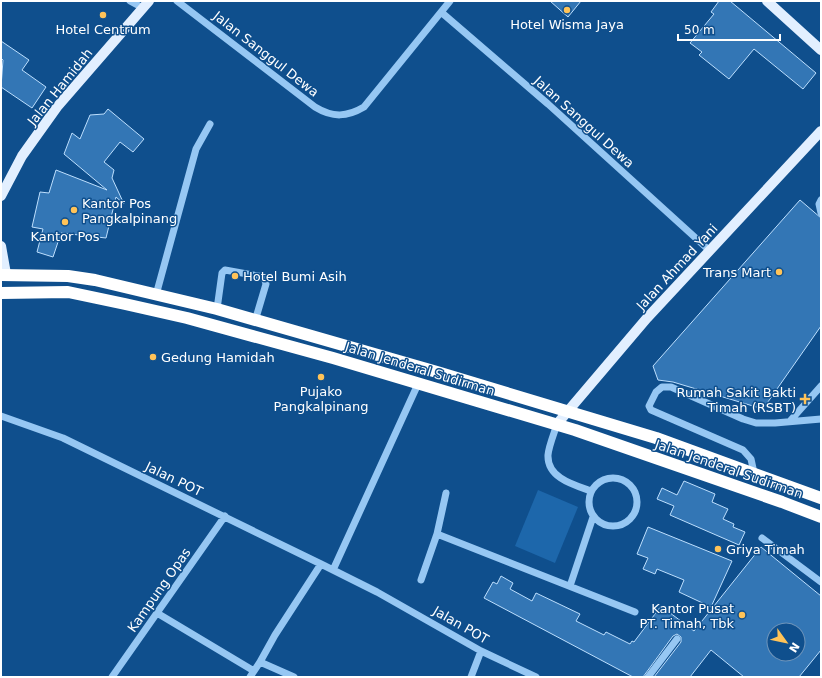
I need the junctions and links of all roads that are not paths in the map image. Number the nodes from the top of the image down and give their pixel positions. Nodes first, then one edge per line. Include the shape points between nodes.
1 (130, 1) edge
2 (177, 1) edge
3 (450, 1) edge
4 (768, 1) edge
5 (146, 5) edge
6 (441, 12) junction
7 (821, 50) edge
8 (210, 124) dead end
9 (821, 131) edge
10 (1, 196) edge
11 (821, 200) edge
12 (821, 213) edge
13 (1, 246) edge
14 (710, 251) junction
15 (4, 275) edge
16 (1, 293) edge
17 (150, 294) junction
18 (142, 307) junction
19 (217, 309) junction
20 (255, 322) junction
21 (248, 335) junction
22 (418, 384) junction
23 (821, 386) edge
24 (569, 411) junction
25 (1, 416) edge
26 (821, 419) edge
27 (790, 421) junction
28 (557, 424) junction
29 (754, 473) junction
30 (591, 491) junction
31 (446, 493) dead end
32 (821, 498) edge
33 (225, 516) junction
34 (593, 517) junction
35 (821, 517) edge
36 (437, 534) junction
37 (762, 538) dead end
38 (322, 564) junction
39 (333, 570) junction
40 (421, 580) dead end
41 (821, 582) edge
42 (570, 586) junction
43 (635, 612) dead end
44 (157, 613) junction
45 (677, 639) dead end
46 (481, 651) junction
47 (260, 662) junction
48 (252, 674) edge
49 (112, 677) edge
50 (294, 677) edge
51 (471, 677) edge
52 (536, 677) edge
53 (648, 677) edge

1 - 5 street
2 - 6 street, Jalan Sanggul Dewa via 315,108 325,114 340,116 353,114 364,107
3 - 6 street, Jalan Sanggul Dewa
4 - 7 main road
5 - 10 main road, Jalan Hamidah via 57,107 22,156
6 - 14 street, Jalan Sanggul Dewa via 548,104
8 - 17 street via 196,149
9 - 14 main road, Jalan Ahmad Yani
11 - 12 street
13 - 15 main road
14 - 24 main road, Jalan Ahmad Yani via 647,318
15 - 17 highway, Jalan Jenderal Sudirman via 68,276
16 - 18 highway, Jalan Jenderal Sudirman via 68,292
17 - 18 highway
17 - 19 highway, Jalan Jenderal Sudirman
18 - 21 highway, Jalan Jenderal Sudirman
19 - 20 highway, Jalan Jenderal Sudirman
19 - 20 street via 222,274 225,270 264,277 266,284
20 - 21 highway
20 - 24 highway, Jalan Jenderal Sudirman
21 - 22 highway, Jalan Jenderal Sudirman
22 - 28 highway, Jalan Jenderal Sudirman
22 - 39 street
23 - 27 street
24 - 28 main road, Jalan Ahmad Yani
24 - 29 highway, Jalan Jenderal Sudirman via 656,438
25 - 33 street, Jalan POT via 63,438
26 - 27 street
27 - 29 street via 756,423 671,387 662,387 656,392 649,406 651,410 744,450 751,459
28 - 30 street via 548,456 550,463 559,478
28 - 35 highway, Jalan Jenderal Sudirman
29 - 32 highway, Jalan Jenderal Sudirman
30 - 34 street via 589,509
30 - 34 street via 596,484 604,480 622,479 629,484 637,500 636,509 626,523 608,526
31 - 36 street
33 - 38 street, Jalan POT
33 - 44 street, Kampung Opas
34 - 42 street
36 - 40 street
36 - 42 street
37 - 41 street
38 - 39 street, Jalan POT
38 - 47 street
39 - 46 street, Jalan POT
42 - 43 street
44 - 48 street
44 - 49 street, Kampung Opas
45 - 53 street
46 - 51 street
46 - 52 street, Jalan POT
47 - 48 street
47 - 50 street

